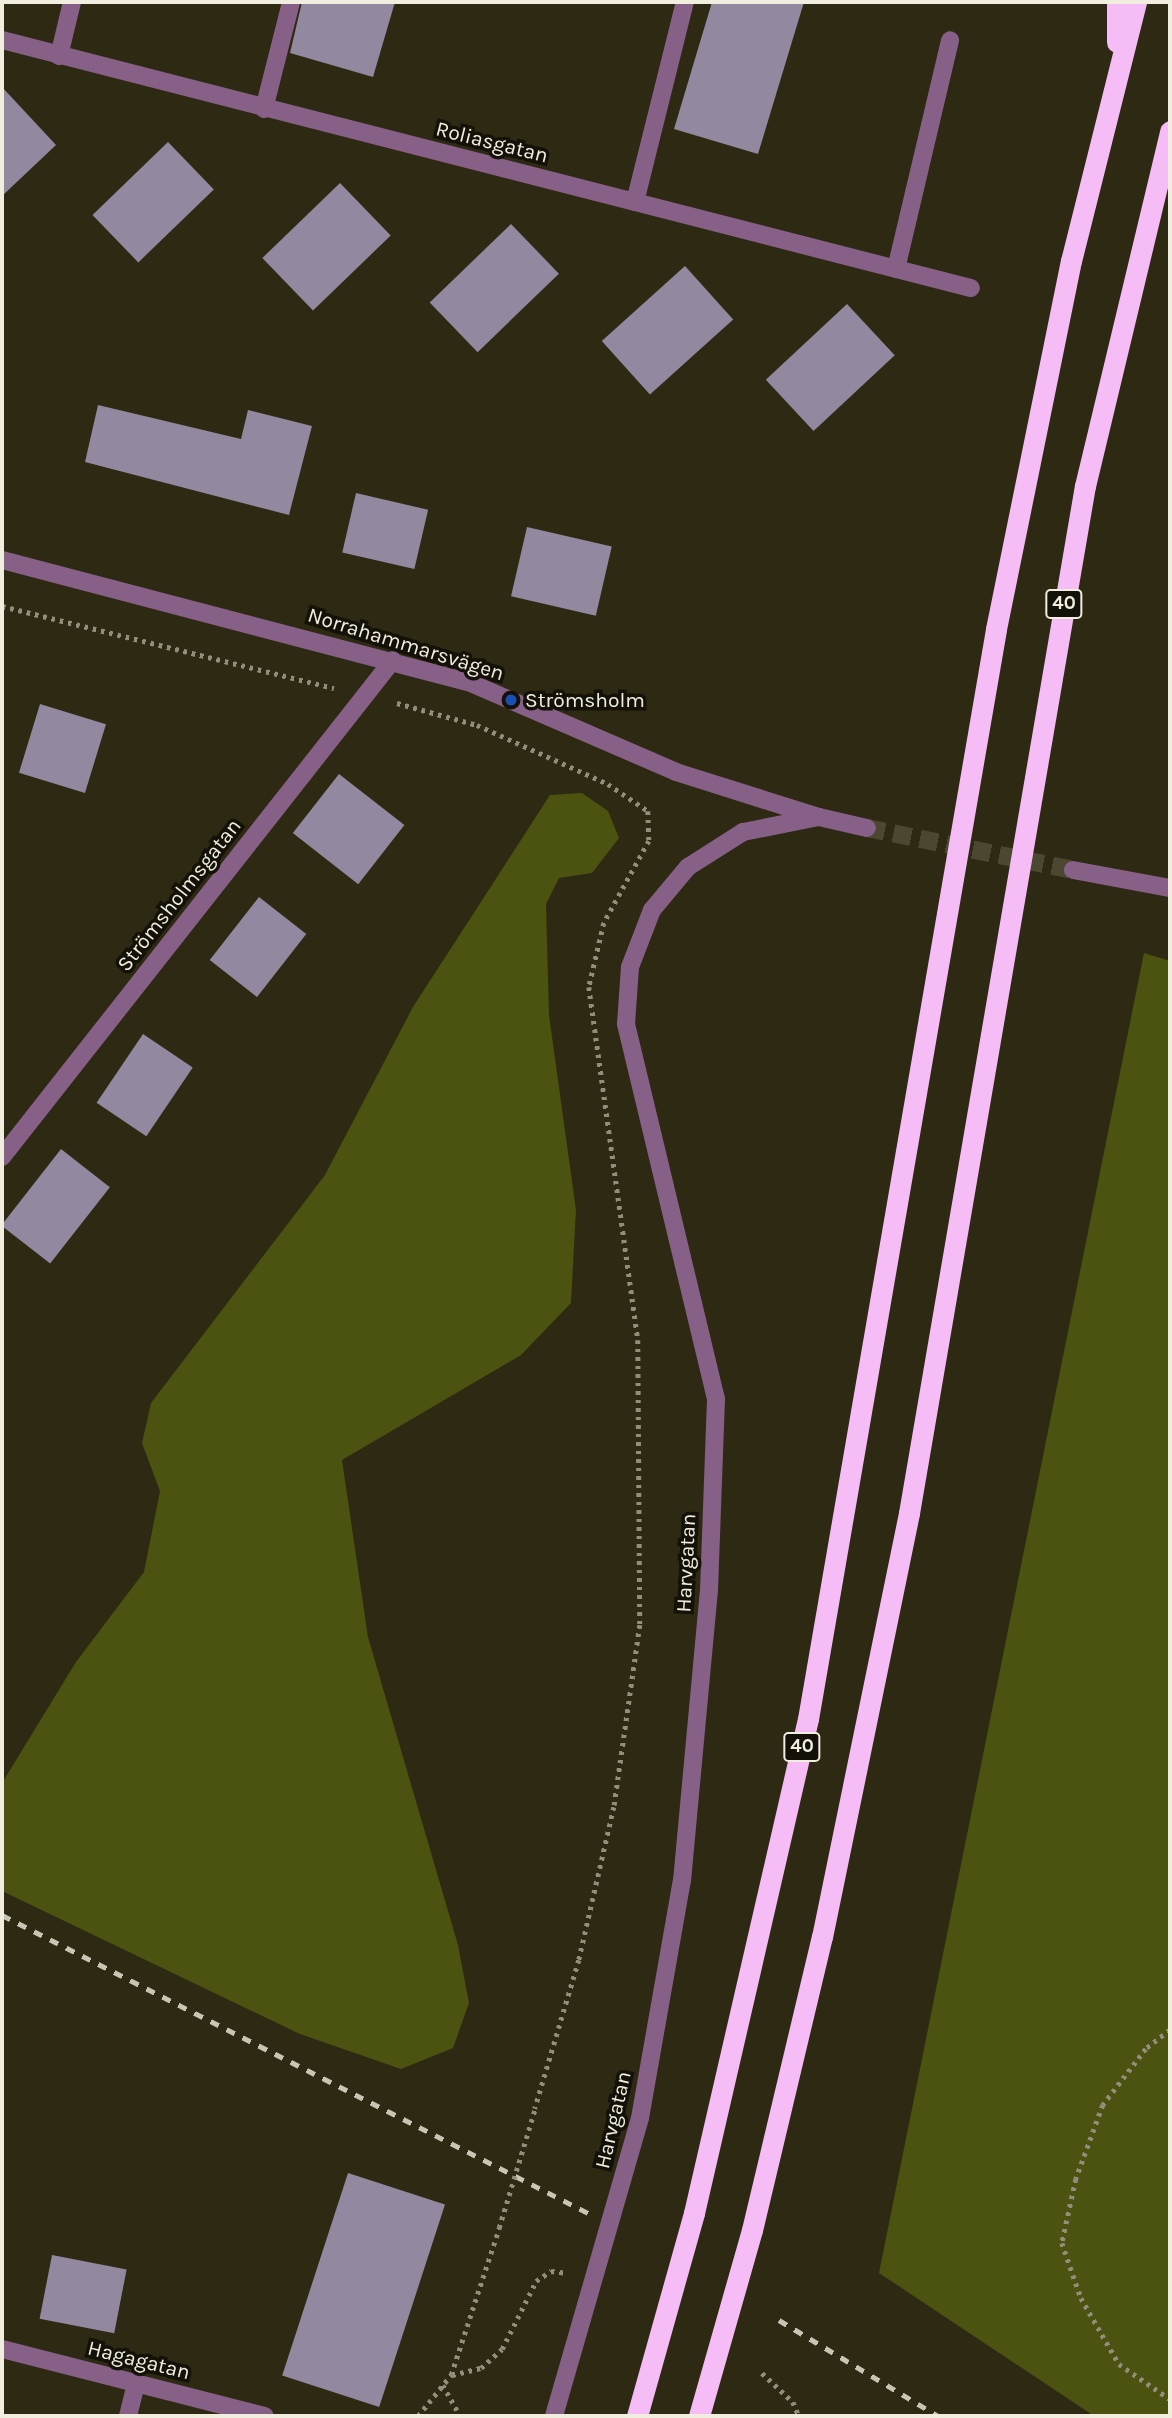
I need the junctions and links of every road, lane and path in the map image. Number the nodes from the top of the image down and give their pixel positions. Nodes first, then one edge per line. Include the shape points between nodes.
1 (72, 2) edge
2 (291, 2) edge
3 (685, 2) edge
4 (1117, 2) edge
5 (1136, 2) edge
6 (2, 40) edge
7 (950, 40) dead end
8 (59, 56) junction
9 (1118, 66) junction
10 (264, 109) junction
11 (1170, 131) edge
12 (635, 202) junction
13 (896, 269) junction
14 (971, 288) dead end
15 (2, 560) edge
16 (2, 606) edge
17 (393, 660) junction
18 (368, 695) junction
19 (819, 817) junction
20 (867, 828) tunnel mouth
21 (1073, 870) tunnel mouth
22 (1170, 888) edge
23 (2, 1157) edge
24 (1170, 2029) edge
25 (573, 2274) dead end
26 (2, 2349) edge
27 (762, 2373) dead end
28 (451, 2375) junction
29 (136, 2383) junction
30 (443, 2385) junction
31 (1170, 2399) edge
32 (128, 2416) edge
33 (265, 2416) edge
34 (418, 2416) edge
35 (460, 2416) edge
36 (554, 2416) edge
37 (638, 2416) edge
38 (699, 2416) edge
39 (799, 2416) edge

1 - 8 street
2 - 10 street
3 - 12 street
4 - 9 highway
5 - 9 highway, 40
6 - 8 street, Roliasgatan
7 - 13 street
8 - 10 street, Roliasgatan
9 - 37 highway, 40 via 1071,261 996,629 808,1719 698,2200
10 - 12 street, Roliasgatan
11 - 38 highway, 40 via 1085,486 909,1513 822,1937 752,2230
12 - 13 street, Roliasgatan
13 - 14 street, Roliasgatan
15 - 17 street, Norrahammarsvägen
16 - 18 path
17 - 18 street, Strömsholmsgatan
17 - 19 street, Norrahammarsvägen via 473,684 676,772
18 - 23 street, Strömsholmsgatan
18 - 28 path, bridge via 477,725 608,784 648,811 649,841 604,923 589,987 638,1340 640,1625 614,1807 579,1960
19 - 20 street, Norrahammarsvägen
19 - 36 street, Harvgatan via 743,832 688,867 652,910 630,967 626,1024 716,1399 709,1590 682,1881 640,2118
21 - 22 street
24 - 31 path via 1146,2049 1103,2105 1076,2179 1062,2243 1081,2298 1119,2364
25 - 28 path via 551,2271 536,2281 502,2349 481,2368
26 - 29 street, Hagagatan
27 - 39 path via 793,2402
28 - 30 path
29 - 32 street
29 - 33 street, Hagagatan
30 - 34 path
30 - 35 path

